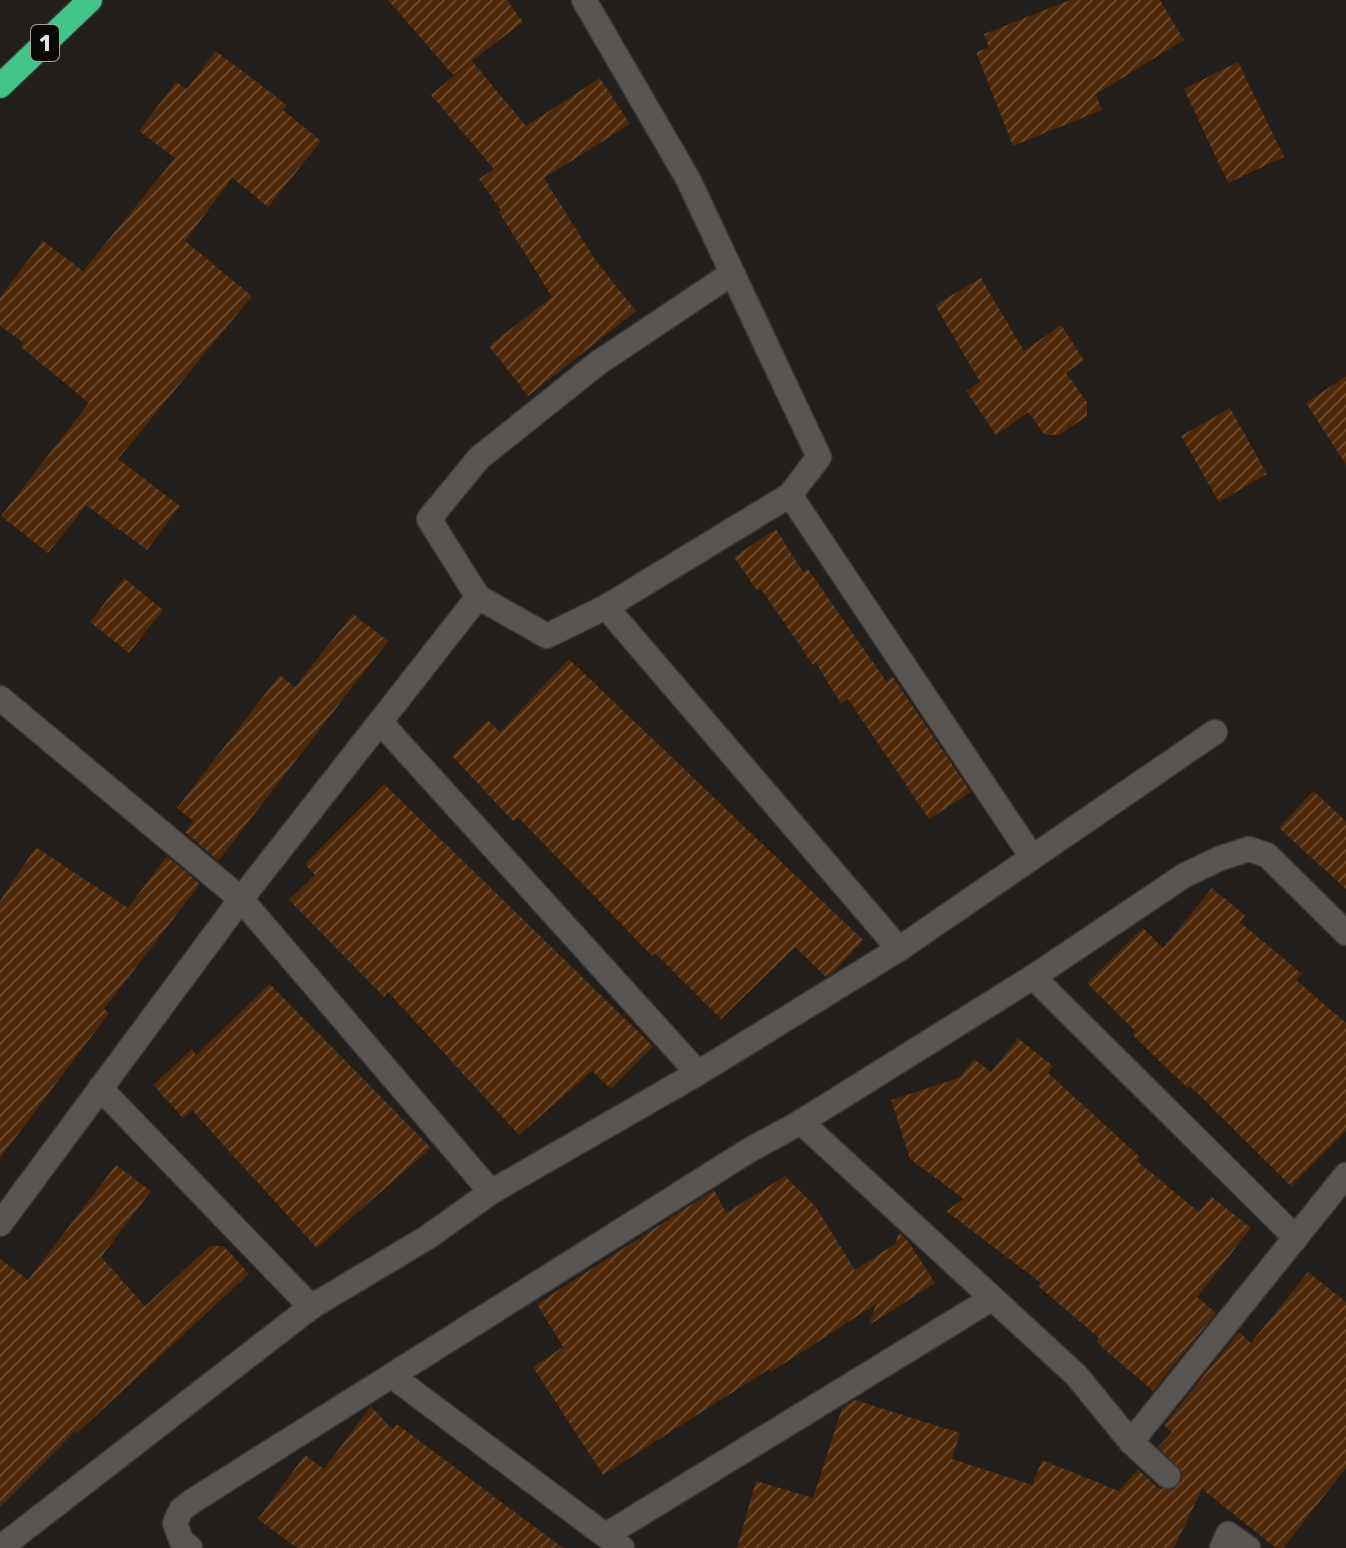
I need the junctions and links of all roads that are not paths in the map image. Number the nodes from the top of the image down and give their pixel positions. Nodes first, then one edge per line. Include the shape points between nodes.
1 (90, 0) edge
2 (584, 0) edge
3 (0, 86) edge
4 (731, 274) junction
5 (790, 495) junction
6 (478, 597) junction
7 (606, 607) junction
8 (0, 698) edge
9 (381, 723) junction
10 (1215, 732) dead end
11 (1032, 857) junction
12 (241, 899) junction
13 (1346, 933) edge
14 (899, 949) junction
15 (1033, 977) junction
16 (698, 1073) junction
17 (100, 1088) junction
18 (801, 1122) junction
19 (1346, 1175) edge
20 (491, 1192) junction
21 (0, 1224) edge
22 (1296, 1238) junction
23 (991, 1299) junction
24 (311, 1307) junction
25 (392, 1376) junction
26 (1131, 1442) junction
27 (1168, 1476) dead end
28 (614, 1541) edge
29 (0, 1548) edge
30 (190, 1548) edge
31 (1222, 1548) edge
32 (1248, 1548) edge

1 - 3 highway, 1
2 - 4 street via 688,179
4 - 5 street via 819,457
4 - 6 street via 598,363 479,458 429,519
5 - 7 street
5 - 11 street
6 - 7 street via 547,636
6 - 9 street
7 - 14 street
8 - 12 street
9 - 12 street
9 - 16 street
10 - 11 street
11 - 14 street
12 - 17 street
12 - 20 street
13 - 15 street via 1267,855 1249,849 1185,875
14 - 16 street
15 - 18 street
15 - 22 street
16 - 20 street
17 - 21 street
17 - 24 street
18 - 23 street
18 - 25 street
19 - 22 street
20 - 24 street via 428,1237
22 - 26 street
23 - 26 street via 1076,1375
23 - 28 street
24 - 29 street
25 - 28 street
25 - 30 street via 181,1510 175,1523
26 - 27 street
31 - 32 street via 1228,1534

